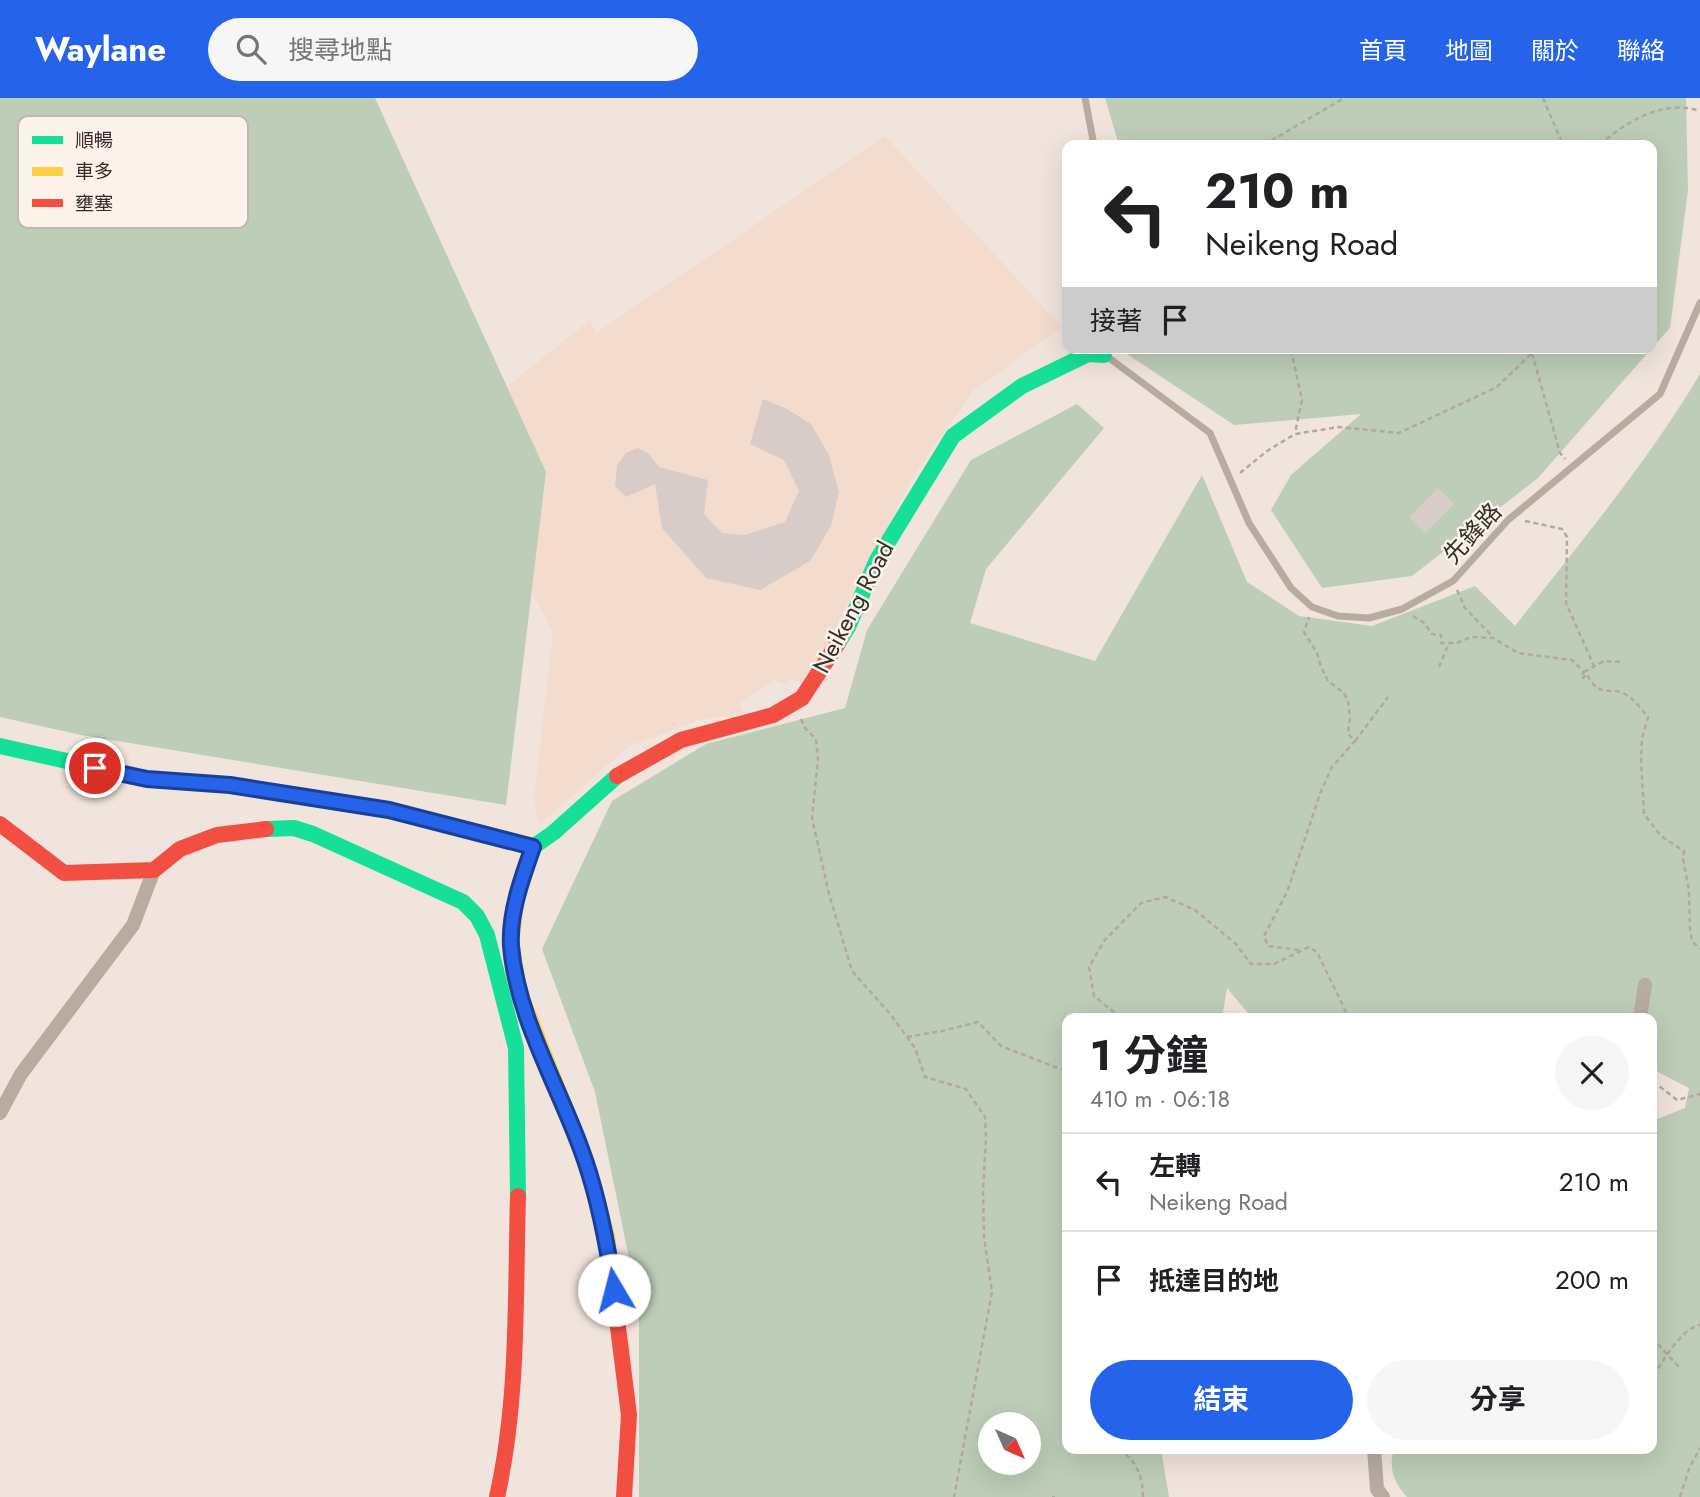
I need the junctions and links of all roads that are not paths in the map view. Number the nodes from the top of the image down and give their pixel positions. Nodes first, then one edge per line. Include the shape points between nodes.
1 (1085, 98) edge
2 (1093, 140) edge
3 (1700, 303) edge
4 (1088, 354) edge
5 (1108, 354) edge
6 (0, 746) edge
7 (0, 824) edge
8 (533, 847) junction
9 (154, 870) junction
10 (1645, 985) dead end
11 (1641, 1013) edge
12 (0, 1113) edge
13 (1374, 1454) edge
14 (497, 1497) edge
15 (624, 1497) edge
16 (1382, 1497) edge

1 - 2 lane
3 - 5 lane, 先鋒路 via 1660,394 1507,520 1453,581 1402,609 1369,618 1338,616 1312,607 1292,588 1249,523 1210,433
4 - 8 street, Neikeng Road via 1022,386 953,436 877,560 848,626 802,698 773,715 704,732 640,761
6 - 8 street via 147,779 230,785 389,810
7 - 9 street via 65,873
8 - 15 street via 517,894 511,945 520,993 582,1150 607,1236 629,1415
9 - 12 street via 133,925 21,1074
9 - 14 street via 180,849 217,835 293,828 463,902 477,916 487,935 517,1062 513,1355 507,1452
10 - 11 street
13 - 16 street via 1377,1489

